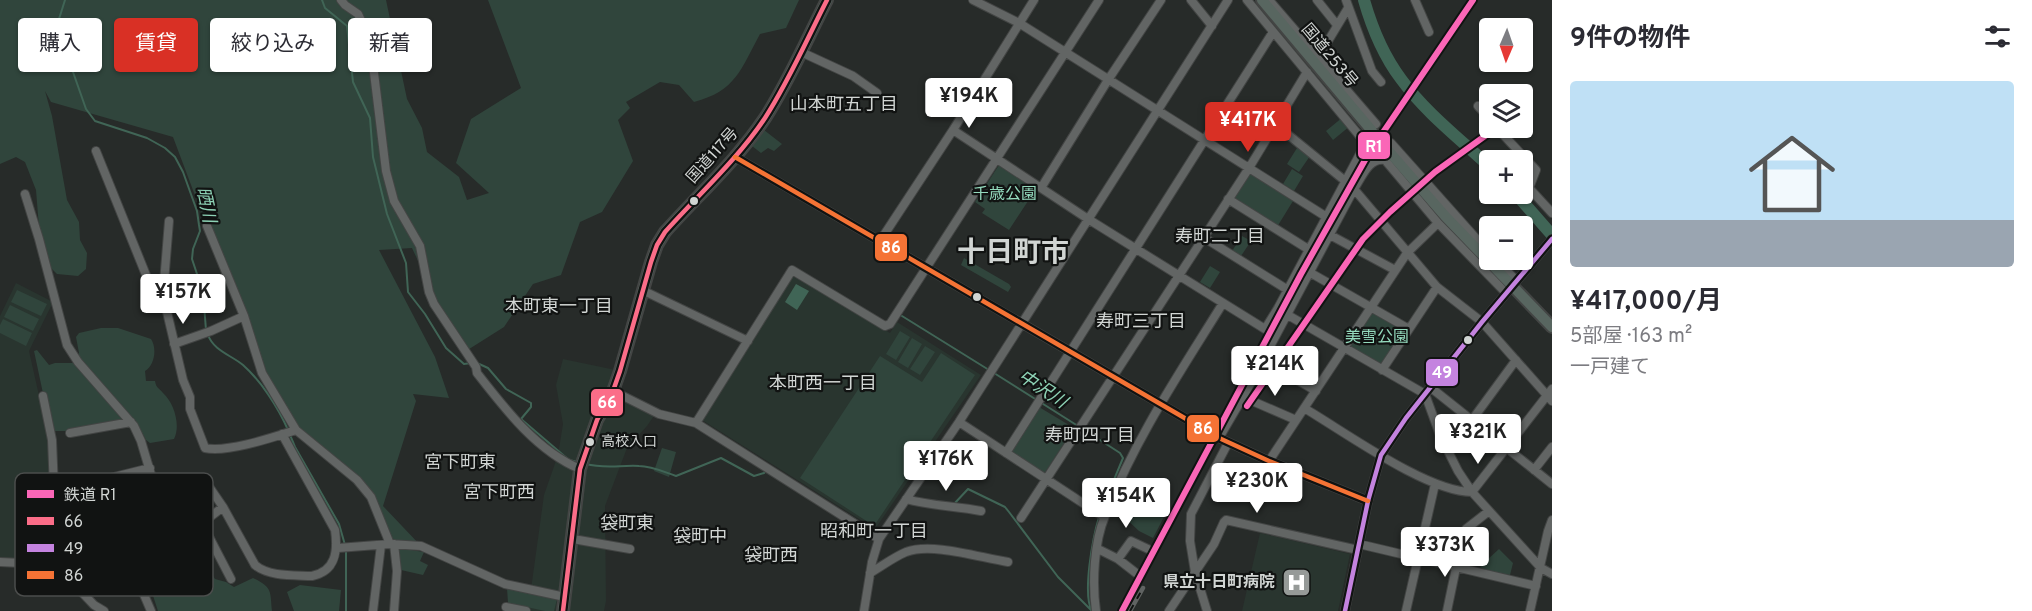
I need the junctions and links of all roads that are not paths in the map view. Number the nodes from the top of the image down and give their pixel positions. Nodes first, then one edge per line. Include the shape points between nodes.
1 (341, 0) edge
2 (827, 0) edge
3 (973, 0) edge
4 (1034, 0) edge
5 (1099, 0) edge
6 (1161, 0) edge
7 (1191, 0) edge
8 (1228, 0) edge
9 (1247, 0) edge
10 (1262, 0) edge
11 (1269, 0) edge
12 (1317, 0) edge
13 (1415, 0) edge
14 (1347, 4) edge
15 (1019, 23) junction
16 (1337, 25) junction
17 (1212, 26) junction
18 (1273, 32) junction
19 (1429, 32) dead end
20 (801, 52) junction
21 (1065, 53) junction
22 (1316, 60) junction
23 (1307, 72) junction
24 (1108, 80) junction
25 (1381, 82) dead end
26 (878, 93) dead end
27 (1158, 110) junction
28 (1275, 124) junction
29 (1374, 128) tunnel mouth
30 (953, 130) junction
31 (1506, 138) edge
32 (1204, 140) junction
33 (1388, 145) joint
34 (96, 151) dead end
35 (735, 157) junction
36 (996, 159) junction
37 (1249, 168) junction
38 (1344, 180) junction
39 (1041, 188) junction
40 (1354, 189) junction
41 (25, 194) dead end
42 (1228, 199) junction
43 (1552, 213) edge
44 (1325, 216) junction
45 (1088, 219) junction
46 (169, 221) dead end
47 (1438, 223) junction
48 (207, 226) dead end
49 (1330, 235) junction
50 (1203, 237) junction
51 (880, 241) junction
52 (1479, 242) edge
53 (1550, 242) edge
54 (1136, 248) junction
55 (1308, 249) junction
56 (1407, 253) junction
57 (926, 268) junction
58 (1395, 270) junction
59 (1502, 270) edge
60 (1309, 272) junction
61 (1179, 275) junction
62 (1511, 286) junction
63 (1437, 287) junction
64 (642, 290) junction
65 (1288, 291) junction
66 (163, 295) junction
67 (1223, 303) junction
68 (1371, 308) junction
69 (1286, 314) junction
70 (244, 316) junction
71 (1482, 322) junction
72 (1022, 324) junction
73 (1552, 327) edge
74 (1409, 329) junction
75 (748, 341) junction
76 (174, 344) junction
77 (1344, 348) junction
78 (1070, 351) junction
79 (1263, 360) junction
80 (1516, 360) junction
81 (1382, 370) junction
82 (1114, 377) junction
83 (1430, 387) junction
84 (613, 391) junction
85 (1316, 391) junction
86 (1425, 394) junction
87 (1550, 395) edge
88 (43, 396) dead end
89 (1243, 397) junction
90 (1161, 404) junction
91 (1304, 408) junction
92 (1296, 420) junction
93 (1472, 420) junction
94 (131, 422) junction
95 (959, 422) junction
96 (696, 423) junction
97 (296, 430) junction
98 (70, 433) dead end
99 (282, 434) junction
100 (1219, 438) junction
101 (1228, 442) junction
102 (1552, 447) edge
103 (1507, 448) junction
104 (1006, 453) junction
105 (1381, 455) junction
106 (1269, 461) junction
107 (150, 468) junction
108 (580, 469) junction
109 (1534, 470) junction
110 (53, 473) edge
111 (130, 473) edge
112 (151, 473) edge
113 (1047, 480) junction
114 (1435, 484) junction
115 (1552, 484) edge
116 (213, 492) edge
117 (1472, 492) junction
118 (906, 499) junction
119 (1368, 501) junction
120 (223, 507) junction
121 (981, 511) dead end
122 (1489, 511) junction
123 (213, 515) edge
124 (1104, 517) junction
125 (1022, 518) dead end
126 (1552, 520) edge
127 (573, 539) junction
128 (879, 539) junction
129 (213, 544) edge
130 (392, 544) junction
131 (381, 545) junction
132 (1358, 547) junction
133 (340, 548) junction
134 (630, 549) dead end
135 (1098, 549) junction
136 (1148, 549) dead end
137 (1418, 558) junction
138 (1118, 559) junction
139 (0, 562) edge
140 (1008, 562) dead end
141 (15, 563) edge
142 (1457, 567) junction
143 (1540, 568) junction
144 (1195, 572) junction
145 (870, 573) junction
146 (1136, 573) dead end
147 (1552, 574) edge
148 (231, 579) dead end
149 (1536, 586) junction
150 (85, 596) edge
151 (145, 596) edge
152 (565, 597) junction
153 (506, 607) dead end
154 (104, 611) edge
155 (152, 611) edge
156 (373, 611) edge
157 (394, 611) edge
158 (526, 611) edge
159 (563, 611) edge
160 (864, 611) edge
161 (1096, 611) edge
162 (1169, 611) edge
163 (1207, 611) edge
164 (1345, 611) edge
165 (1406, 611) edge
166 (1447, 611) edge
167 (1530, 611) edge

1 - 108 street via 358,14 370,40 386,171 394,201 420,246 434,304 477,373 513,417 552,453
2 - 20 highway, 国道117号
3 - 15 street
4 - 15 street
5 - 21 street
6 - 24 street
7 - 17 street
8 - 17 street
9 - 18 street
10 - 22 highway, 国道253号
11 - 22 street
12 - 16 street
13 - 19 street
14 - 16 street
14 - 25 street via 1372,71
15 - 21 street
15 - 30 street
16 - 22 street
17 - 27 street
18 - 23 street
18 - 32 street
20 - 26 street via 853,76
20 - 35 highway, 国道117号 via 765,117
21 - 24 street
21 - 36 street
22 - 29 highway, 国道253号
23 - 28 street
23 - 38 street via 1363,141 1361,152
24 - 27 street
24 - 39 street
27 - 32 street
27 - 45 street
28 - 37 street
28 - 38 street
30 - 36 street
30 - 51 street
31 - 43 street via 1536,170 1529,188
32 - 37 street
32 - 54 street
33 - 52 street
33 - 62 highway via 1445,216
34 - 66 street via 148,280
35 - 51 street
35 - 64 highway, 国道117号 via 665,232
36 - 39 street
36 - 57 street
37 - 42 street
37 - 44 street
38 - 44 street
39 - 45 street
40 - 47 street via 1372,161 1385,160
40 - 49 street
40 - 56 street
41 - 94 street via 67,345
42 - 50 street
42 - 55 street
44 - 55 street
45 - 54 street
45 - 72 street
46 - 66 street
47 - 56 street
47 - 62 street
48 - 70 street
49 - 58 street
49 - 60 street
50 - 61 street
50 - 65 street
51 - 57 street
53 - 62 street
54 - 61 street
54 - 78 street
55 - 65 street
56 - 58 street
56 - 63 street
57 - 72 street
57 - 75 street via 885,326 792,270
58 - 68 street
59 - 62 street
60 - 68 street
60 - 69 street
61 - 67 street
61 - 82 street
62 - 71 street
62 - 73 highway
63 - 71 street
63 - 74 street
64 - 75 street
64 - 84 highway, 国道117号
65 - 67 street via 1265,329
66 - 76 street
67 - 90 street
68 - 74 street
68 - 77 street
69 - 77 street
69 - 79 street
70 - 76 street
70 - 97 street via 262,373
71 - 80 street
71 - 83 street
72 - 78 street
72 - 95 street
74 - 81 street
75 - 96 street
76 - 99 street via 190,409 205,448 212,450
77 - 81 street
77 - 85 street
78 - 82 street
78 - 104 street
79 - 85 street
79 - 89 street
80 - 87 street
80 - 93 street
81 - 86 street
82 - 90 street
82 - 113 street
83 - 86 street
83 - 93 street
84 - 96 street via 659,414
84 - 108 highway, 国道117号 via 597,420
85 - 91 street
86 - 105 street
86 - 117 street via 1440,435
87 - 103 street
88 - 110 street via 52,440
89 - 92 street
89 - 100 street
90 - 100 street
90 - 124 street
91 - 92 street
91 - 105 street
92 - 106 street
93 - 103 street
94 - 98 street
94 - 107 street
95 - 104 street
95 - 118 street
96 - 128 street
97 - 99 street
97 - 130 street via 357,480 371,497
99 - 133 street via 335,531
100 - 101 street
101 - 106 street
101 - 144 street via 1191,514
102 - 109 street
103 - 109 street
103 - 117 street
104 - 113 street
105 - 114 street
105 - 119 street
106 - 119 street
107 - 111 street
107 - 112 street
108 - 127 highway, 国道117号
109 - 115 street
113 - 124 street
113 - 125 street
114 - 117 street
114 - 137 street
116 - 120 street
117 - 122 street
118 - 121 street
118 - 128 street
119 - 132 street
120 - 123 street
120 - 133 street via 255,565 268,572 318,575 330,566
122 - 142 street via 1463,534
122 - 143 street
124 - 135 street
126 - 143 street
127 - 134 street
127 - 152 highway, 国道117号
128 - 145 street
129 - 148 street
130 - 131 street
130 - 152 street via 421,546 505,584
130 - 157 street via 397,572
131 - 133 street
131 - 156 street
132 - 137 street
132 - 144 street via 1229,520 1224,522
132 - 164 street
135 - 138 street
135 - 161 street via 1094,576
136 - 138 street via 1131,541
137 - 142 street
137 - 165 street
138 - 146 street
139 - 141 street
140 - 145 street via 916,549
142 - 149 street
142 - 166 street
143 - 147 street
143 - 149 street
144 - 162 street
144 - 163 street
145 - 160 street
149 - 167 street
150 - 154 street
151 - 155 street
152 - 159 highway, 国道117号
153 - 158 street

